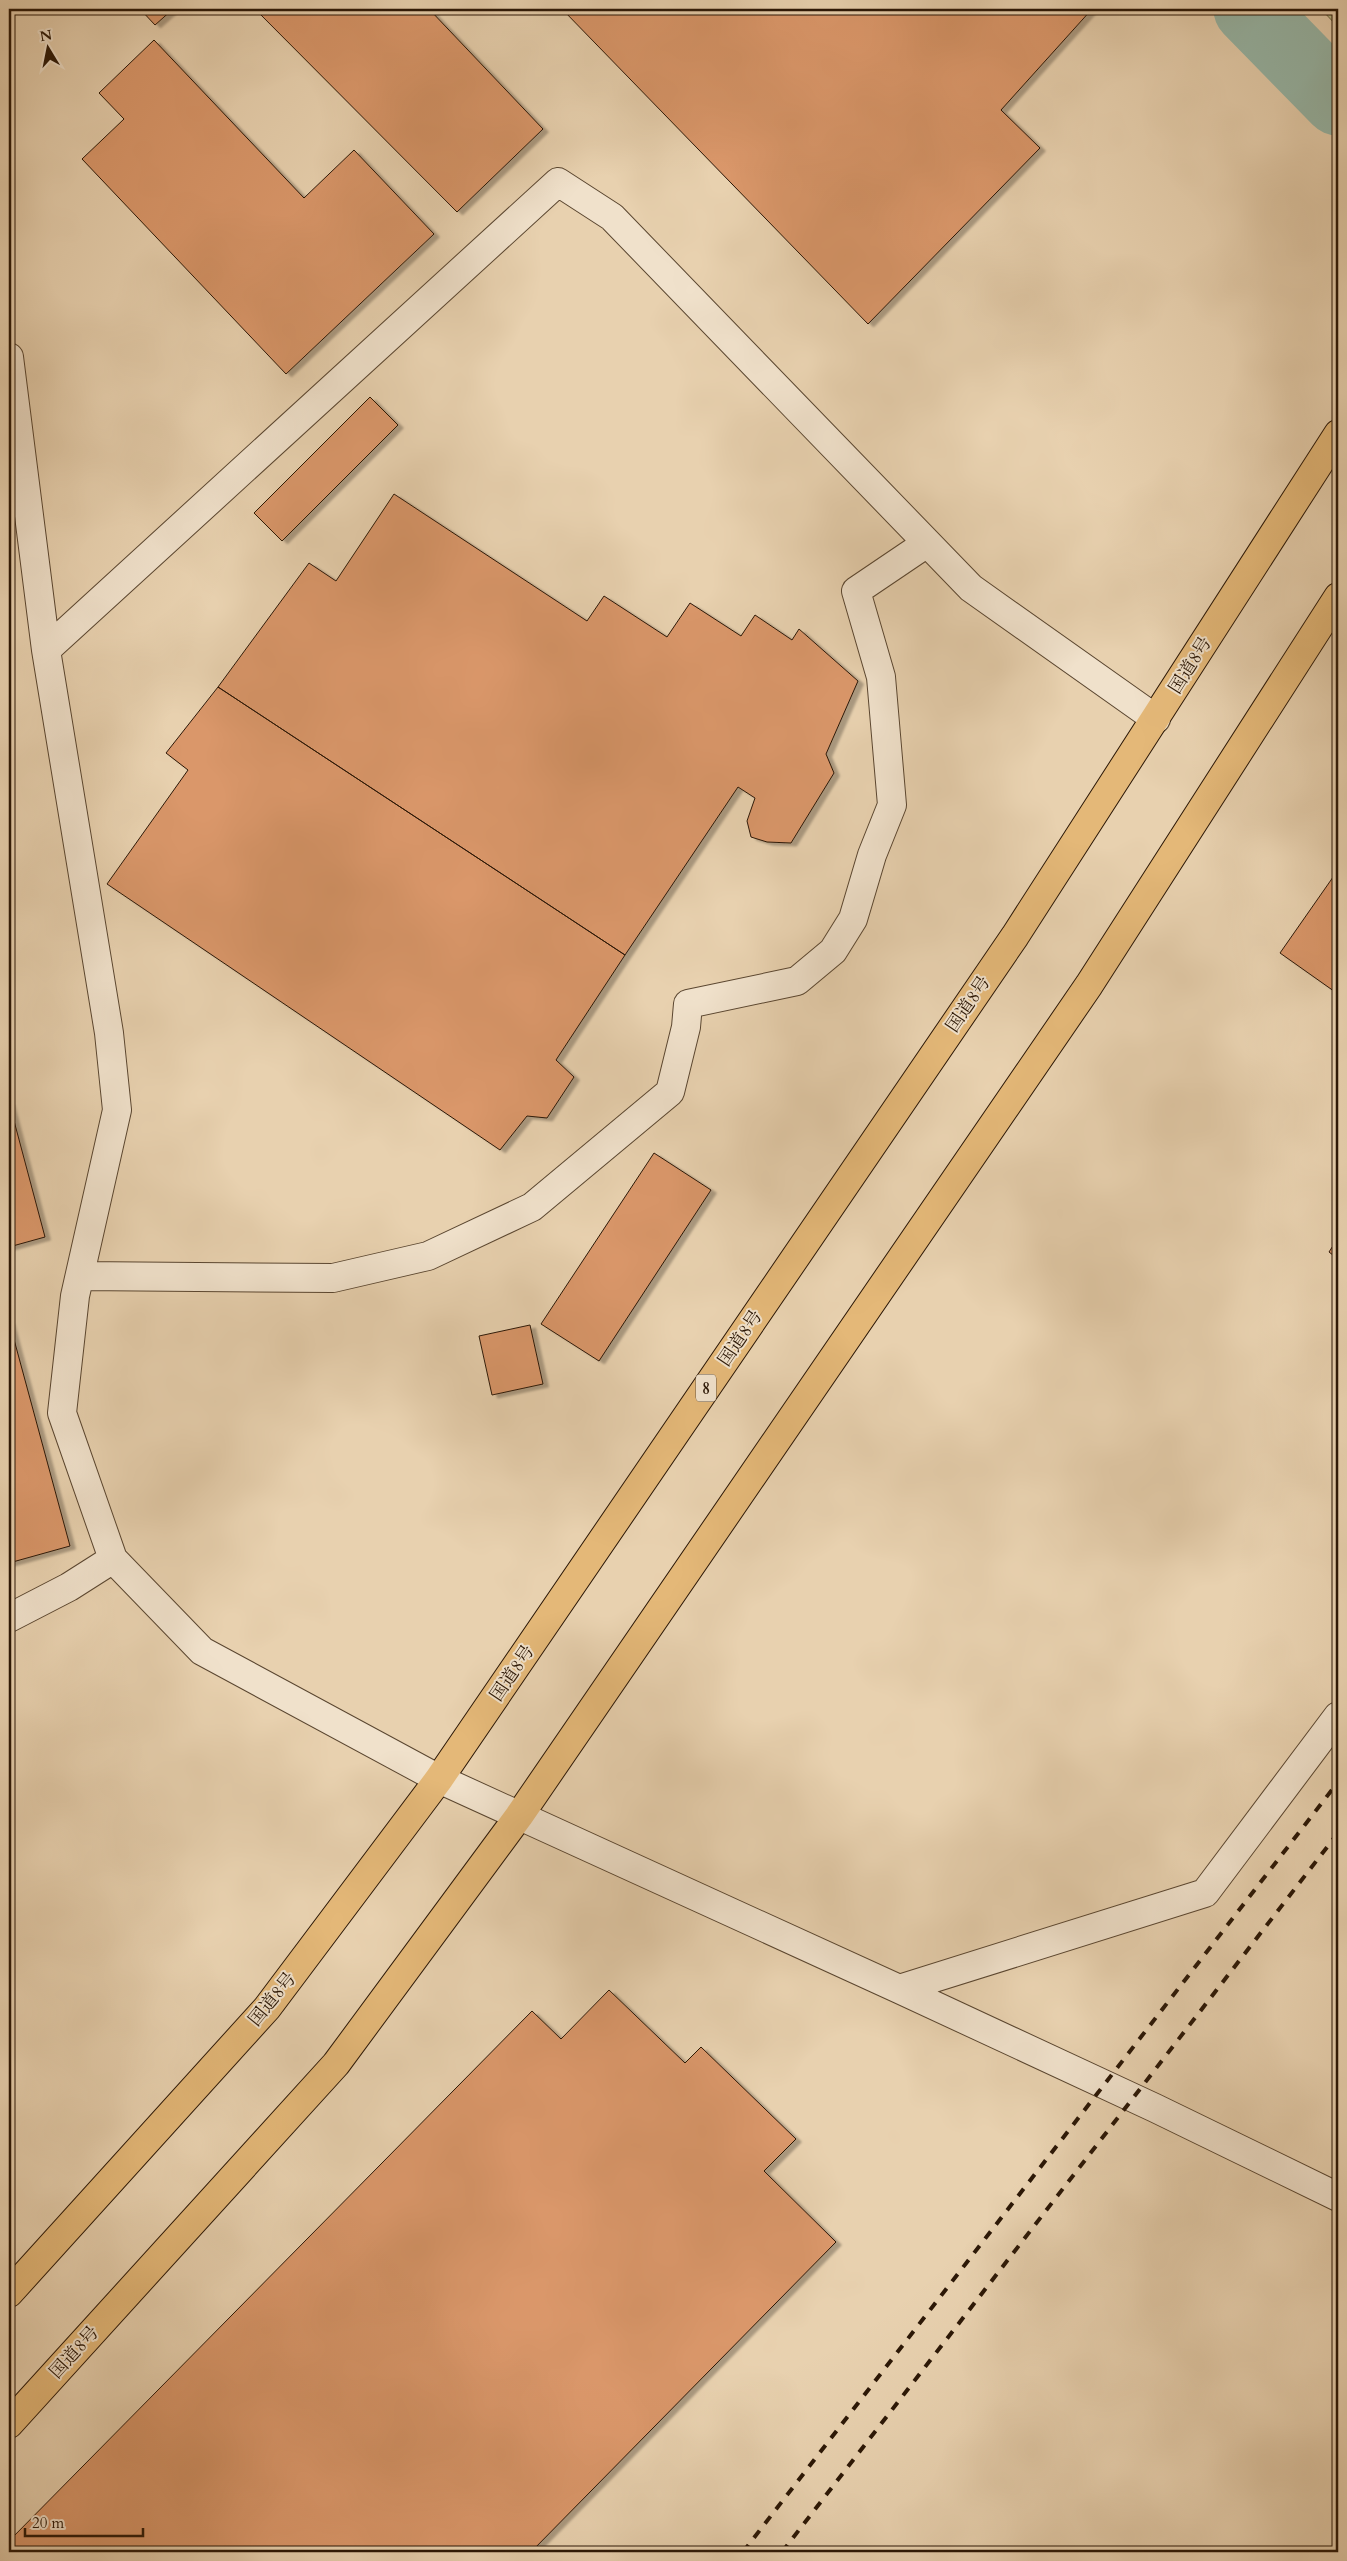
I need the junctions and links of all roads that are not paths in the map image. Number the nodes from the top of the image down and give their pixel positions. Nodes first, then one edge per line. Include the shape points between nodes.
1 (9, 357) edge
2 (1338, 434) edge
3 (927, 543) junction
4 (1338, 597) edge
5 (46, 650) junction
6 (1156, 719) junction
7 (80, 1276) junction
8 (113, 1559) junction
9 (9, 1618) edge
10 (1338, 1716) edge
11 (439, 1779) junction
12 (519, 1816) junction
13 (899, 1989) junction
14 (1338, 2197) edge
15 (9, 2293) edge
16 (9, 2424) edge

1 - 5 street
2 - 6 highway, 国道8号 / 8
3 - 5 street via 612,217 558,182
3 - 6 street via 971,588
3 - 7 street via 856,591 881,677 892,805 872,855 853,919 833,951 797,981 688,1004 686,1027 670,1092 532,1207 428,1256 333,1278
4 - 12 highway, 国道8号 via 1089,985
5 - 7 street via 109,1033 117,1110
6 - 11 highway, 国道8号 / 8 via 1015,936
7 - 8 street via 62,1413
8 - 9 street
8 - 11 street via 202,1651
10 - 13 street via 1205,1893
11 - 12 street
11 - 15 highway, 国道8号 / 8 via 267,2008
12 - 13 street
12 - 16 highway, 国道8号 via 336,2064
13 - 14 street via 1156,2108

